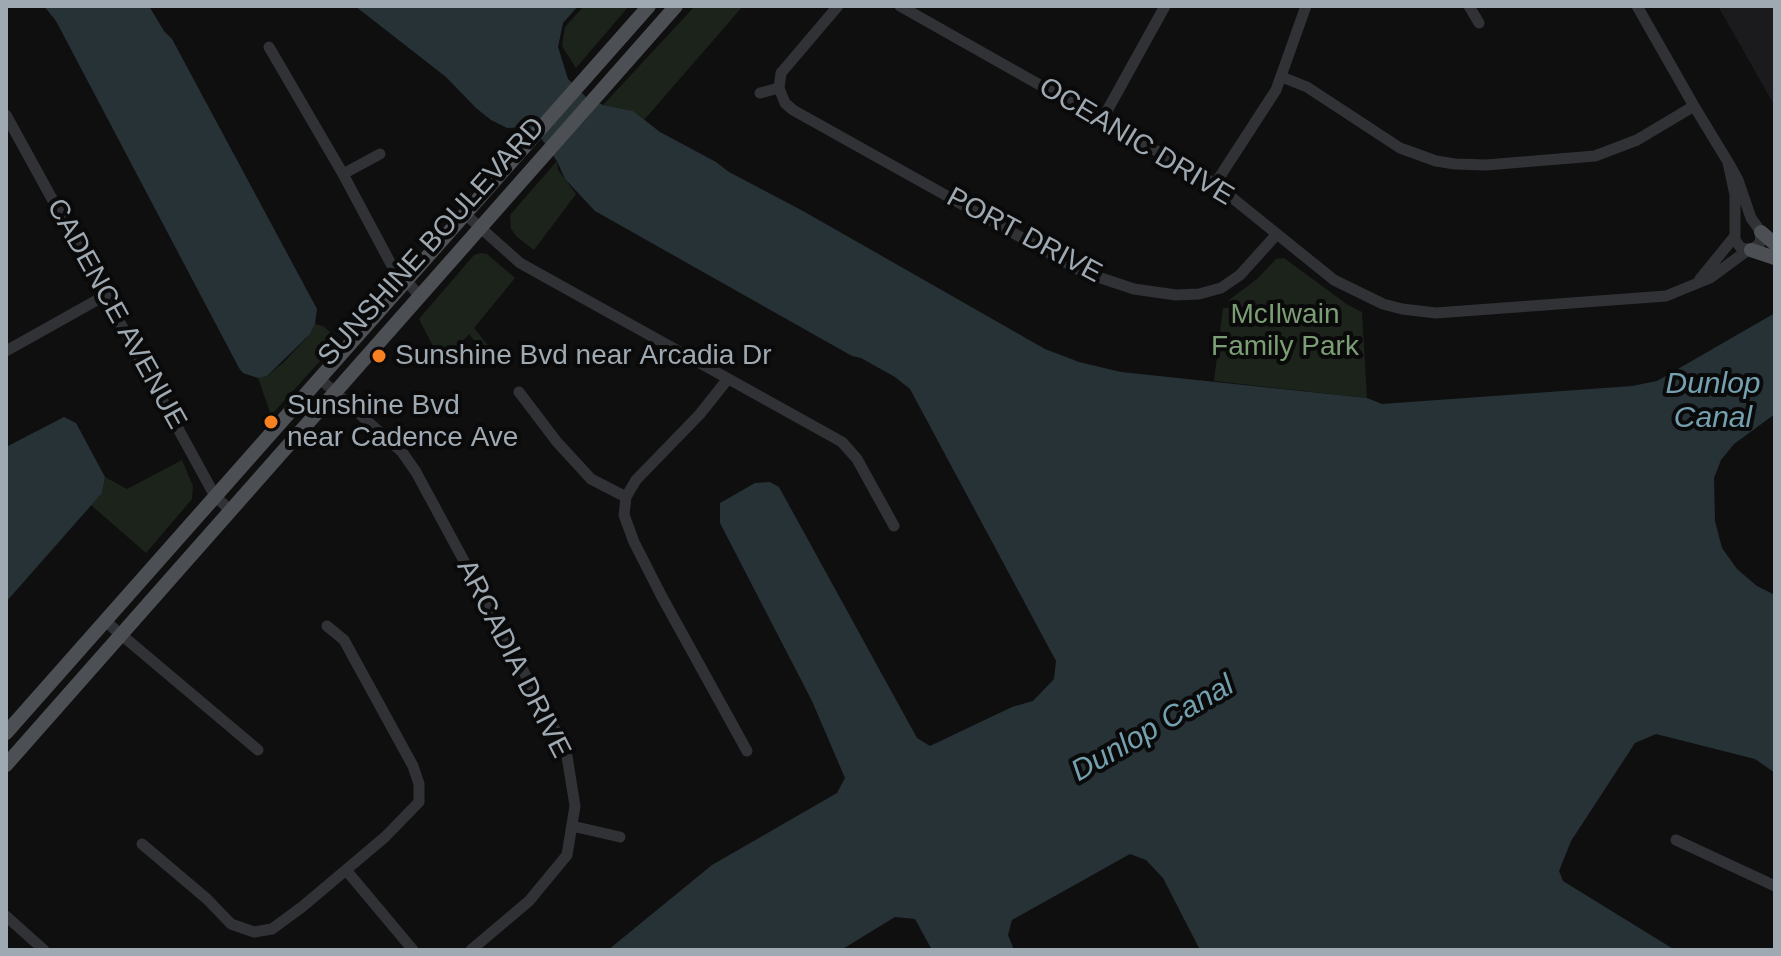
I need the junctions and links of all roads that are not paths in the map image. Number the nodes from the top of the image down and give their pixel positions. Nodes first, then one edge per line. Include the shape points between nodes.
1 (649, 6) edge
2 (676, 6) edge
3 (838, 6) edge
4 (900, 6) edge
5 (1165, 6) edge
6 (1306, 6) edge
7 (1469, 6) edge
8 (1637, 6) edge
9 (1479, 23) dead end
10 (269, 47) dead end
11 (1282, 77) junction
12 (779, 88) junction
13 (760, 93) dead end
14 (1694, 106) junction
15 (6, 115) edge
16 (1102, 120) junction
17 (380, 154) dead end
18 (1728, 162) junction
19 (343, 174) junction
20 (1215, 184) junction
21 (465, 214) junction
22 (479, 228) junction
23 (1763, 231) edge
24 (1277, 234) junction
25 (1735, 234) junction
26 (1775, 244) edge
27 (1749, 250) junction
28 (1775, 258) edge
29 (404, 282) junction
30 (1691, 288) junction
31 (106, 295) junction
32 (419, 295) junction
33 (6, 351) edge
34 (319, 378) junction
35 (727, 380) junction
36 (334, 391) junction
37 (519, 392) dead end
38 (215, 496) junction
39 (626, 497) junction
40 (230, 510) junction
41 (894, 526) dead end
42 (105, 621) junction
43 (327, 626) dead end
44 (121, 634) junction
45 (6, 733) edge
46 (258, 750) dead end
47 (747, 751) dead end
48 (8, 759) edge
49 (572, 826) junction
50 (620, 837) dead end
51 (1676, 840) dead end
52 (142, 844) dead end
53 (346, 870) junction
54 (1775, 886) edge
55 (6, 916) edge
56 (44, 950) edge
57 (413, 950) edge
58 (471, 950) edge

1 - 21 main road, SUNSHINE BOULEVARD
2 - 22 main road, SUNSHINE BOULEVARD
3 - 12 street via 786,65
4 - 16 street, OCEANIC DRIVE
5 - 16 street
6 - 11 street
7 - 9 street
8 - 14 street
10 - 19 street
11 - 14 street via 1307,87 1400,148 1436,161 1470,165 1595,156 1630,144
11 - 20 street
12 - 13 street
12 - 24 street, PORT DRIVE via 793,110 1061,260 1119,285 1176,295 1210,292 1240,275
14 - 18 street
15 - 31 street, CADENCE AVENUE
16 - 20 street, OCEANIC DRIVE
17 - 19 street
18 - 23 street
18 - 25 street
19 - 29 street
20 - 24 street, OCEANIC DRIVE
21 - 22 street
21 - 29 main road, SUNSHINE BOULEVARD
22 - 32 main road, SUNSHINE BOULEVARD
22 - 35 street via 520,263
23 - 25 street via 1745,223
23 - 26 main road
23 - 27 street via 1760,243
24 - 30 street, OCEANIC DRIVE via 1347,288 1383,304 1421,312 1653,297
25 - 27 street via 1738,246
25 - 30 street
27 - 28 main road
27 - 30 street, OCEANIC DRIVE
29 - 32 street
29 - 34 main road, SUNSHINE BOULEVARD
31 - 33 street
31 - 38 street, CADENCE AVENUE
32 - 36 main road, SUNSHINE BOULEVARD
34 - 36 street, ARCADIA DRIVE
34 - 38 main road, SUNSHINE BOULEVARD
35 - 39 street
35 - 41 street via 842,442
36 - 40 main road, SUNSHINE BOULEVARD
36 - 49 street, ARCADIA DRIVE via 402,452 416,472 566,750 575,806
37 - 39 street via 591,479
38 - 40 street, CADENCE AVENUE
38 - 42 main road, SUNSHINE BOULEVARD
39 - 47 street via 624,515 634,542
40 - 44 main road, SUNSHINE BOULEVARD
42 - 44 street
42 - 45 main road, SUNSHINE BOULEVARD
43 - 53 street via 344,640 419,784 419,802 408,816
44 - 46 street
44 - 48 main road, SUNSHINE BOULEVARD
49 - 50 street
49 - 58 street, ARCADIA DRIVE via 567,855 529,901
51 - 54 street
52 - 53 street via 231,924 254,932 272,929
53 - 57 street
55 - 56 street

